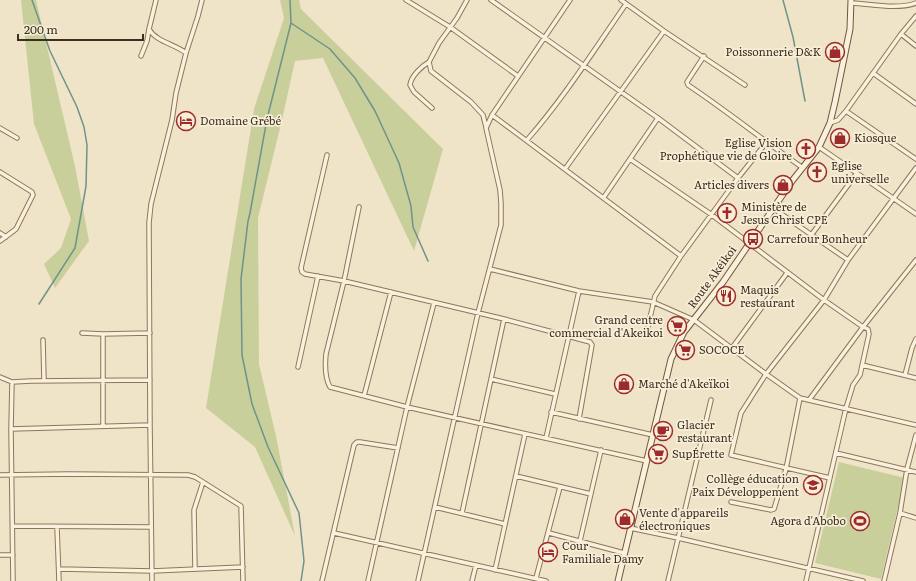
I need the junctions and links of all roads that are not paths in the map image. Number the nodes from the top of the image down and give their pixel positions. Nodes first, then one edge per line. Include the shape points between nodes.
1 (156, 0) edge
2 (202, 0) edge
3 (406, 0) edge
4 (414, 0) edge
5 (467, 0) edge
6 (491, 0) edge
7 (570, 0) edge
8 (621, 0) edge
9 (851, 1) edge
10 (411, 4) junction
11 (626, 4) junction
12 (916, 4) edge
13 (916, 16) edge
14 (450, 28) junction
15 (149, 29) junction
16 (664, 31) junction
17 (901, 34) junction
18 (544, 37) junction
19 (916, 46) edge
20 (186, 53) junction
21 (141, 56) dead end
22 (704, 56) junction
23 (430, 62) junction
24 (584, 66) junction
25 (873, 73) junction
26 (518, 76) junction
27 (745, 85) dead end
28 (621, 92) junction
29 (916, 104) edge
30 (432, 108) dead end
31 (846, 111) junction
32 (492, 114) junction
33 (658, 118) junction
34 (830, 123) junction
35 (0, 128) edge
36 (486, 128) junction
37 (17, 138) dead end
38 (527, 140) junction
39 (766, 143) junction
40 (819, 147) junction
41 (326, 154) dead end
42 (630, 159) junction
43 (916, 159) edge
44 (803, 168) junction
45 (916, 168) edge
46 (565, 169) junction
47 (0, 172) edge
48 (857, 173) junction
49 (738, 178) junction
50 (604, 197) junction
51 (893, 198) junction
52 (359, 207) dead end
53 (774, 209) junction
54 (916, 214) edge
55 (712, 216) junction
56 (0, 233) edge
57 (812, 234) junction
58 (6, 237) junction
59 (0, 241) edge
60 (748, 244) junction
61 (681, 256) junction
62 (848, 260) junction
63 (916, 260) edge
64 (490, 269) junction
65 (787, 272) junction
66 (318, 276) junction
67 (344, 281) junction
68 (579, 290) junction
69 (390, 292) junction
70 (824, 300) junction
71 (653, 302) junction
72 (434, 303) junction
73 (478, 313) junction
74 (504, 319) junction
75 (694, 320) junction
76 (863, 327) junction
77 (82, 333) dead end
78 (150, 333) junction
79 (103, 334) junction
80 (568, 335) junction
81 (646, 335) dead end
82 (916, 339) edge
83 (43, 340) dead end
84 (732, 348) junction
85 (862, 365) junction
86 (298, 367) dead end
87 (766, 374) junction
88 (905, 375) junction
89 (0, 377) edge
90 (916, 378) edge
91 (491, 379) junction
92 (104, 380) junction
93 (150, 380) junction
94 (44, 381) junction
95 (12, 382) junction
96 (555, 394) junction
97 (364, 396) junction
98 (800, 398) junction
99 (711, 400) dead end
100 (810, 400) junction
101 (407, 407) junction
102 (846, 408) junction
103 (551, 412) junction
104 (455, 418) junction
105 (579, 419) junction
106 (482, 424) junction
107 (150, 425) junction
108 (916, 425) edge
109 (103, 426) junction
110 (11, 429) junction
111 (525, 434) junction
112 (916, 434) edge
113 (653, 436) junction
114 (546, 438) junction
115 (398, 448) junction
116 (600, 450) junction
117 (836, 453) junction
118 (647, 461) junction
119 (786, 469) junction
120 (907, 469) junction
121 (916, 472) edge
122 (151, 474) junction
123 (0, 475) edge
124 (12, 475) junction
125 (516, 476) junction
126 (830, 478) junction
127 (203, 482) junction
128 (560, 487) junction
129 (591, 494) junction
130 (731, 502) dead end
131 (435, 507) junction
132 (462, 513) junction
133 (900, 513) junction
134 (916, 518) edge
135 (505, 524) junction
136 (13, 526) junction
137 (58, 527) junction
138 (151, 527) junction
139 (630, 528) junction
140 (334, 532) junction
141 (548, 534) junction
142 (678, 538) junction
143 (580, 541) junction
144 (377, 543) junction
145 (425, 553) junction
146 (624, 553) junction
147 (13, 555) junction
148 (0, 556) edge
149 (476, 565) junction
150 (243, 567) junction
151 (808, 568) junction
152 (59, 569) junction
153 (195, 569) junction
154 (495, 570) junction
155 (152, 571) junction
156 (536, 578) junction
157 (13, 581) edge
158 (59, 581) edge
159 (152, 581) edge
160 (243, 581) edge
161 (322, 581) edge
162 (368, 581) edge
163 (418, 581) edge
164 (472, 581) edge
165 (546, 581) edge
166 (618, 581) edge
167 (668, 581) edge
168 (806, 581) edge
169 (863, 581) edge
170 (884, 581) edge

1 - 15 street
2 - 20 street
3 - 10 street
4 - 10 street
5 - 14 street
6 - 18 street
7 - 18 street
8 - 11 street
9 - 12 street via 897,6
9 - 34 street, Route Akéikoi via 850,29
10 - 14 street
11 - 16 street
11 - 24 street
13 - 17 street
14 - 23 street
14 - 26 street
15 - 20 street via 155,36
15 - 21 street
16 - 22 street
16 - 28 street
17 - 19 street
17 - 25 street
18 - 24 street
18 - 26 street
20 - 78 street via 150,214
22 - 27 street
22 - 39 street via 687,82 688,85
23 - 30 street via 412,78 410,85
23 - 36 street via 431,71 471,102 483,115
24 - 28 street
24 - 38 street
25 - 29 street
25 - 31 street
26 - 32 street
28 - 33 street
28 - 46 street
31 - 34 street via 838,120
31 - 43 street
32 - 36 street
32 - 38 street
33 - 42 street
33 - 49 street
34 - 40 street, Route Akéikoi
35 - 37 street
36 - 64 street via 502,203 501,225
38 - 46 street
39 - 44 street
39 - 49 street
40 - 44 street, Route Akéikoi
40 - 48 street
41 - 66 street via 301,268 305,274
42 - 50 street
42 - 55 street
44 - 53 street, Route Akéikoi
45 - 51 street
46 - 50 street
47 - 58 street via 33,195 16,228
48 - 51 street
48 - 57 street
49 - 55 street
50 - 61 street
51 - 54 street
51 - 62 street
52 - 67 street
53 - 57 street
53 - 60 street, Route Akéikoi
55 - 60 street
55 - 61 street
56 - 58 street
57 - 62 street
58 - 59 street
60 - 65 street
60 - 75 street, Route Akéikoi
61 - 71 street
62 - 70 street
63 - 76 street
64 - 68 street
64 - 73 street
65 - 70 street
65 - 84 street
66 - 67 street
66 - 86 street
67 - 69 street
67 - 97 street via 326,354 327,380 330,387
68 - 71 street
68 - 80 street
69 - 72 street
69 - 97 street
70 - 76 street
70 - 87 street
71 - 75 street
71 - 81 street
72 - 73 street
72 - 101 street
73 - 74 street
73 - 104 street
74 - 80 street
74 - 91 street
75 - 84 street
75 - 113 street, Route Akéikoi via 684,332 671,358
76 - 85 street via 868,329 869,334
76 - 100 street
77 - 79 street
78 - 79 street
78 - 93 street
79 - 92 street
80 - 96 street
80 - 105 street via 592,345
82 - 88 street
83 - 94 street
84 - 87 street
85 - 88 street
85 - 102 street
87 - 98 street
87 - 119 street via 739,416 731,455
88 - 90 street
89 - 95 street
91 - 96 street
91 - 106 street
92 - 93 street
92 - 94 street
92 - 109 street
93 - 107 street
94 - 95 street
95 - 110 street
96 - 103 street
97 - 101 street
98 - 100 street
98 - 119 street
99 - 142 street
100 - 102 street
101 - 104 street
101 - 115 street
102 - 108 street
102 - 117 street
103 - 105 street
103 - 114 street
104 - 106 street
104 - 131 street
105 - 113 street
106 - 111 street
106 - 132 street
107 - 109 street
107 - 122 street
109 - 110 street
110 - 124 street
111 - 114 street
111 - 125 street
112 - 120 street
113 - 118 street, Route Akéikoi
114 - 116 street
115 - 140 street via 360,442 354,445
115 - 144 street
116 - 118 street
116 - 129 street
117 - 120 street
117 - 126 street
118 - 139 street, Route Akéikoi
119 - 126 street
119 - 130 street via 773,510
120 - 121 street
120 - 133 street
122 - 124 street
122 - 127 street via 188,475
122 - 138 street
123 - 124 street
124 - 136 street
125 - 128 street
125 - 135 street
126 - 151 street
127 - 150 street via 241,506
127 - 153 street via 194,514
128 - 129 street
128 - 141 street
129 - 143 street
131 - 132 street
131 - 145 street
132 - 135 street
133 - 134 street
133 - 170 street
135 - 154 street
136 - 137 street
136 - 147 street
137 - 138 street
137 - 152 street
138 - 155 street
139 - 142 street
139 - 146 street, Route Akéikoi
140 - 144 street
140 - 161 street
141 - 143 street
141 - 156 street
142 - 151 street
142 - 167 street
143 - 146 street
144 - 145 street
144 - 162 street
145 - 149 street
145 - 163 street
146 - 166 street, Route Akéikoi
147 - 148 street
147 - 157 street
149 - 154 street
149 - 164 street
150 - 153 street
150 - 160 street
151 - 168 street
151 - 169 street
152 - 155 street
152 - 158 street
153 - 155 street
154 - 156 street
155 - 159 street
156 - 165 street

